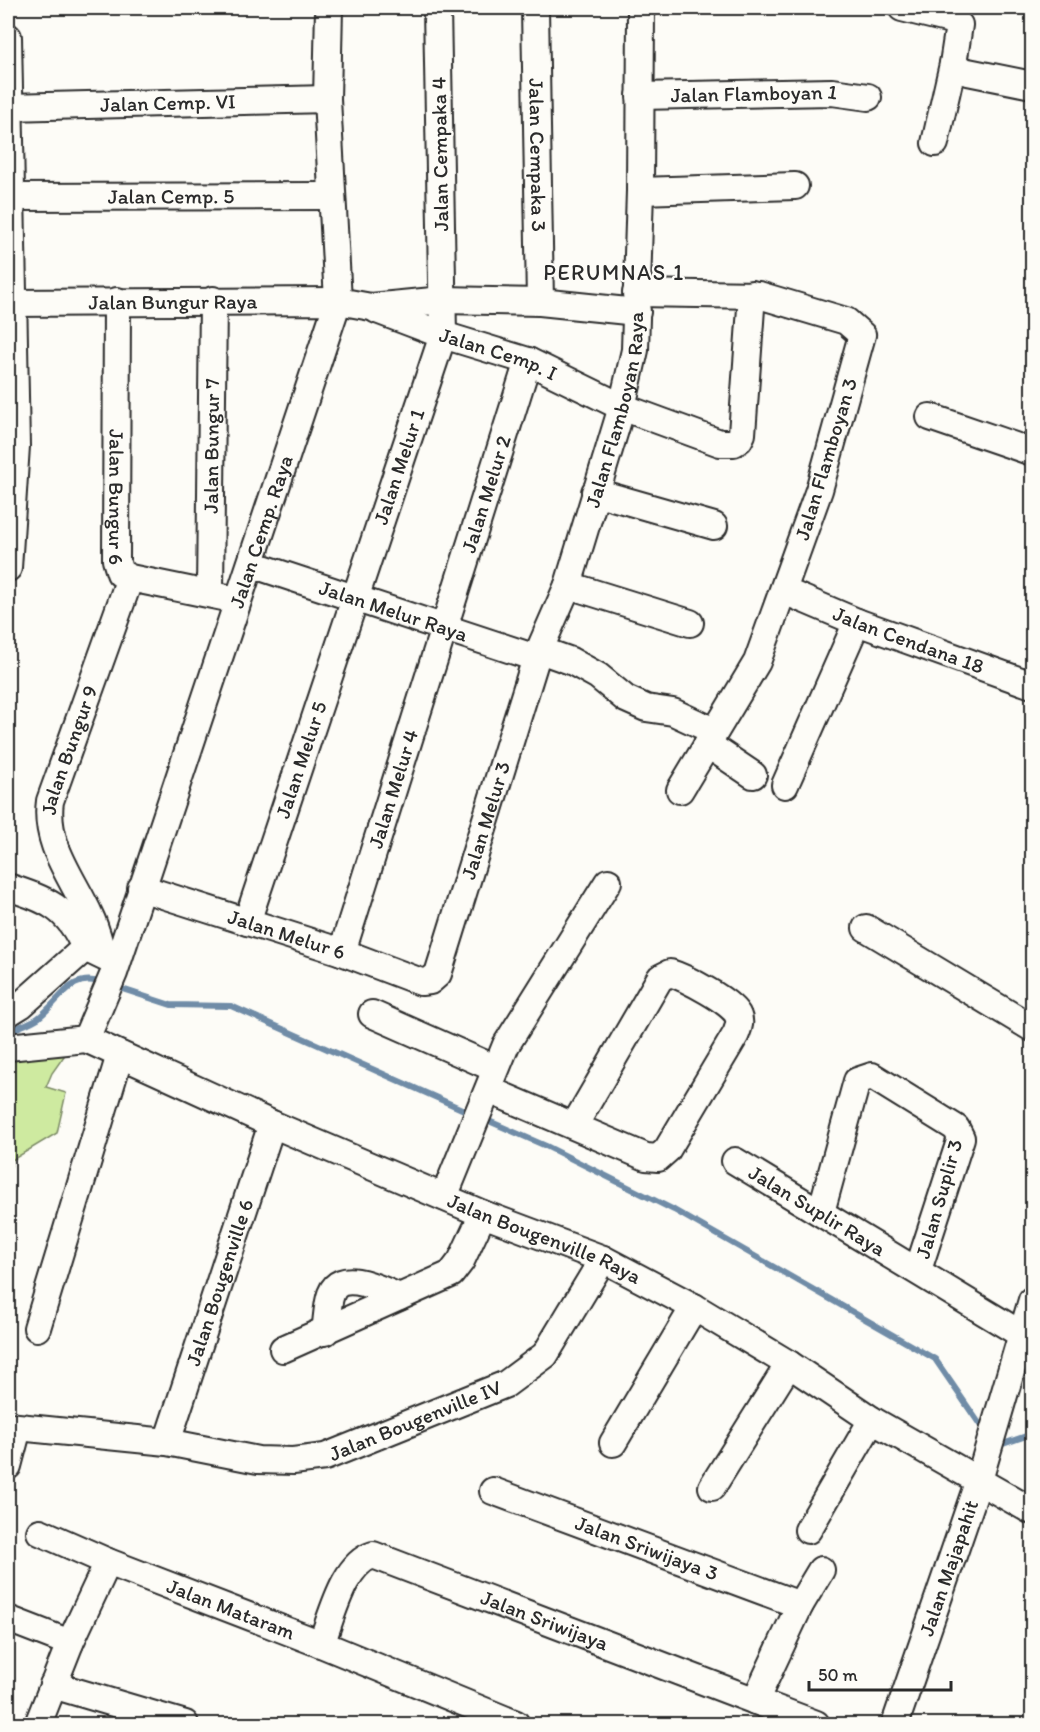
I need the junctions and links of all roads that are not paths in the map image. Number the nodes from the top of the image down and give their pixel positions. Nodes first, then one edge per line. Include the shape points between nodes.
1 (329, 8) edge
2 (437, 8) edge
3 (535, 8) edge
4 (641, 8) edge
5 (902, 8) edge
6 (8, 37) edge
7 (953, 64) junction
8 (1032, 83) edge
9 (640, 96) junction
10 (868, 97) dead end
11 (327, 99) junction
12 (9, 107) edge
13 (935, 143) dead end
14 (795, 186) dead end
15 (640, 191) junction
16 (331, 196) junction
17 (11, 197) junction
18 (752, 294) junction
19 (213, 300) junction
20 (443, 300) junction
21 (117, 301) junction
22 (338, 301) junction
23 (540, 302) junction
24 (10, 303) edge
25 (637, 303) junction
26 (371, 307) junction
27 (442, 335) junction
28 (528, 361) junction
29 (622, 407) junction
30 (930, 417) dead end
31 (1032, 452) edge
32 (594, 492) junction
33 (714, 526) dead end
34 (251, 564) junction
35 (8, 568) edge
36 (130, 578) junction
37 (568, 585) junction
38 (784, 591) junction
39 (210, 593) junction
40 (354, 598) junction
41 (237, 600) junction
42 (857, 622) junction
43 (690, 623) dead end
44 (445, 627) junction
45 (538, 654) junction
46 (1032, 685) edge
47 (711, 738) junction
48 (753, 775) dead end
49 (785, 784) dead end
50 (680, 789) dead end
51 (608, 882) dead end
52 (8, 887) edge
53 (141, 888) junction
54 (247, 922) junction
55 (866, 928) dead end
56 (342, 952) junction
57 (104, 960) junction
58 (430, 981) joint
59 (8, 1012) edge
60 (372, 1014) dead end
61 (1032, 1028) edge
62 (86, 1039) junction
63 (8, 1047) edge
64 (120, 1055) junction
65 (485, 1097) junction
66 (272, 1124) junction
67 (574, 1126) junction
68 (735, 1161) dead end
69 (444, 1197) junction
70 (821, 1212) junction
71 (483, 1214) junction
72 (603, 1259) junction
73 (918, 1270) junction
74 (399, 1297) junction
75 (1032, 1300) edge
76 (694, 1307) junction
77 (37, 1328) dead end
78 (325, 1332) junction
79 (1024, 1336) junction
80 (283, 1349) dead end
81 (789, 1364) junction
82 (872, 1420) junction
83 (13, 1427) edge
84 (167, 1442) junction
85 (613, 1443) dead end
86 (8, 1466) edge
87 (979, 1480) junction
88 (712, 1487) dead end
89 (493, 1491) dead end
90 (1032, 1511) edge
91 (808, 1530) dead end
92 (40, 1532) dead end
93 (108, 1562) junction
94 (821, 1570) dead end
95 (800, 1605) junction
96 (8, 1618) edge
97 (70, 1643) junction
98 (321, 1644) junction
99 (53, 1685) junction
100 (755, 1701) junction
101 (38, 1725) edge
102 (185, 1725) edge
103 (516, 1725) edge
104 (816, 1725) edge
105 (895, 1725) edge

1 - 11 street, Jalan Cemp. Raya
2 - 20 street, Jalan Cempaka 4
3 - 23 street, Jalan Cempaka 3
4 - 9 street, Jalan Flamboyan Raya
5 - 7 street via 959,24
6 - 12 street
7 - 8 street via 963,71
7 - 13 street
9 - 10 street, Jalan Flamboyan 1 via 832,92
9 - 15 street, Jalan Flamboyan Raya
11 - 12 street, Jalan Cemp. VI
11 - 16 street, Jalan Cemp. Raya
12 - 17 street
14 - 15 street
15 - 25 street, Jalan Flamboyan Raya
16 - 17 street, Jalan Cemp. 5
16 - 22 street, Jalan Cemp. Raya
17 - 24 street
18 - 25 street, Jalan Flamboyan 3
18 - 29 street, Jalan Cemp. I via 742,434 734,443 720,443
18 - 38 street, Jalan Flamboyan 3 via 846,321 862,335 819,490
19 - 21 street, Jalan Bungur Raya
19 - 22 street, Jalan Bungur Raya
19 - 39 street, Jalan Bungur 7
20 - 23 street, Jalan Cemp. I
20 - 26 street, Jalan Cemp. I
20 - 27 street, Jalan Cempaka 4
21 - 24 street, Jalan Bungur Raya
21 - 36 street, Jalan Bungur 6 via 116,560 120,573
22 - 26 street, Jalan Cemp. I
22 - 34 street, Jalan Cemp. Raya
23 - 25 street, Jalan Cemp. I
24 - 35 street via 16,446
25 - 29 street, Jalan Flamboyan Raya via 635,350
26 - 27 street, Jalan Cemp. I
27 - 28 street, Jalan Cemp. I
27 - 40 street, Jalan Melur 1
28 - 29 street, Jalan Cemp. I
28 - 44 street, Jalan Melur 2
29 - 32 street, Jalan Flamboyan Raya
30 - 31 street
32 - 33 street
32 - 37 street, Jalan Flamboyan Raya
34 - 40 street, Jalan Melur Raya
34 - 41 street, Jalan Cemp. Raya
36 - 39 street, Jalan Bungur 6
36 - 57 street, Jalan Bungur 9 via 48,818 56,849 91,917
37 - 43 street
37 - 45 street, Jalan Flamboyan Raya
38 - 42 street, Jalan Cendana 18
38 - 47 street, Jalan Flamboyan 3 via 757,662
39 - 41 street, Jalan Bungur 6
40 - 44 street, Jalan Melur Raya
40 - 54 street, Jalan Melur 5
41 - 53 street, Jalan Cemp. Raya
42 - 46 street, Jalan Cendana 18
42 - 49 street
44 - 45 street, Jalan Melur Raya
44 - 56 street, Jalan Melur 4
45 - 47 street, Jalan Melur Raya via 571,661 598,676 626,699 646,708 673,712
45 - 58 street, Jalan Melur 3 via 438,974
47 - 48 street, Jalan Melur Raya
47 - 50 street, Jalan Flamboyan 3
51 - 65 street
52 - 57 street via 50,902 66,914
53 - 54 street, Jalan Melur 6
53 - 57 street, Jalan Cemp. Raya
54 - 56 street, Jalan Melur 6
55 - 61 street
56 - 58 street, Jalan Melur 6 via 421,982
57 - 59 street
57 - 62 street, Jalan Cemp. Raya via 104,1001
60 - 65 street
62 - 63 street
62 - 64 street, Jalan Bougenville Raya
64 - 66 street, Jalan Bougenville Raya
64 - 77 street
65 - 67 street
65 - 69 street
66 - 69 street, Jalan Bougenville Raya
66 - 84 street, Jalan Bougenville 6
67 - 67 street via 660,978 670,973 679,975 738,1014 736,1034 667,1150 658,1158 646,1157
68 - 70 street, Jalan Suplir Raya
69 - 71 street, Jalan Bougenville Raya
70 - 73 street, Jalan Suplir Raya
70 - 73 street, Jalan Suplir 3 via 857,1081 872,1076 956,1128 961,1138
71 - 72 street, Jalan Bougenville Raya
71 - 74 street via 451,1274
72 - 76 street, Jalan Bougenville Raya
72 - 84 street, Jalan Bougenville IV via 545,1355 506,1384 448,1409 325,1457 293,1461 258,1461
73 - 79 street, Jalan Suplir Raya
74 - 78 street
74 - 78 street via 361,1282 338,1286 331,1293
75 - 79 street, Jalan Majapahit
76 - 81 street, Jalan Bougenville Raya
76 - 85 street
78 - 80 street
79 - 87 street, Jalan Majapahit
81 - 82 street, Jalan Bougenville Raya
81 - 88 street
82 - 87 street, Jalan Bougenville Raya
82 - 91 street
83 - 84 street, Jalan Bougenville IV
83 - 86 street
87 - 90 street, Jalan Bougenville Raya
87 - 105 street, Jalan Majapahit
89 - 95 street, Jalan Sriwijaya 3
92 - 93 street, Jalan Mataram
93 - 97 street
93 - 98 street, Jalan Mataram
94 - 95 street
95 - 100 street
96 - 97 street
97 - 99 street
98 - 100 street, Jalan Sriwijaya via 349,1574 364,1558 374,1555
98 - 103 street, Jalan Mataram
99 - 101 street
99 - 102 street
100 - 104 street, Jalan Sriwijaya

